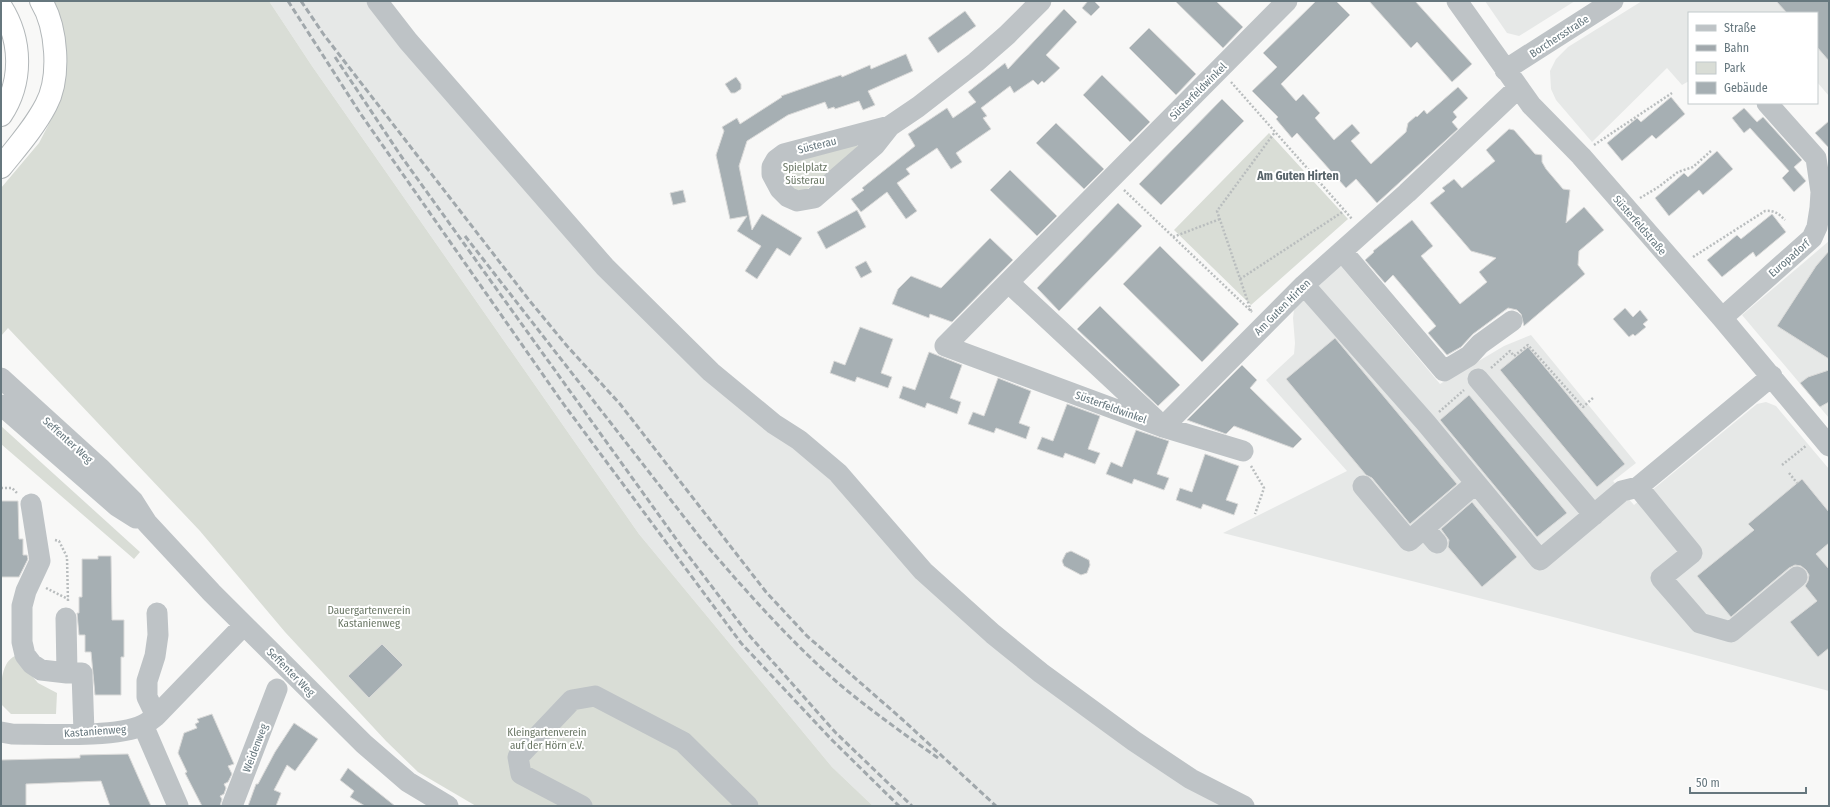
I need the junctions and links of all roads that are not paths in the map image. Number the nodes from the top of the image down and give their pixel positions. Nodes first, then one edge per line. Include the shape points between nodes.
1 (41, 1) edge
2 (377, 1) edge
3 (1041, 1) edge
4 (1287, 1) edge
5 (1457, 1) edge
6 (1613, 1) edge
7 (1, 7) edge
8 (1505, 70) junction
9 (1518, 88) junction
10 (1768, 104) edge
11 (1, 115) edge
12 (890, 126) junction
13 (1, 167) edge
14 (1342, 251) junction
15 (1009, 283) junction
16 (1304, 285) junction
17 (1722, 318) junction
18 (1512, 321) dead end
19 (1484, 374) road end
20 (1772, 376) junction
21 (1, 378) edge
22 (1, 405) edge
23 (1163, 427) junction
24 (1824, 440) edge
25 (1243, 451) road end
26 (1476, 483) junction
27 (1363, 486) dead end
28 (1638, 487) junction
29 (31, 504) dead end
30 (1594, 515) junction
31 (147, 523) junction
32 (1797, 577) dead end
33 (67, 609) road end
34 (157, 613) dead end
35 (244, 626) junction
36 (67, 672) junction
37 (277, 689) dead end
38 (149, 721) junction
39 (1, 732) edge
40 (84, 733) junction
41 (178, 806) edge
42 (232, 806) edge
43 (448, 806) edge
44 (582, 806) edge
45 (748, 806) edge
46 (1244, 806) edge

1 - 13 highway via 48,12 55,47 54,74 47,103 33,126
2 - 46 street via 408,42 606,267 710,372 774,424 799,440 838,474 923,571 1047,678 1191,779
3 - 12 street, Süsterau via 1008,35 976,62
4 - 15 street, Süsterfeldwinkel
5 - 8 street, Süsterfeldstraße
6 - 8 street, Borchersstraße
7 - 11 highway via 17,46 18,74
8 - 9 street, Süsterfeldstraße
9 - 14 street, Am Guten Hirten
9 - 17 street, Süsterfeldstraße via 1531,105 1581,156
10 - 17 street, Europadorf via 1816,158 1821,192 1817,227 1812,238
12 - 12 street, Süsterau via 784,154 776,160 772,174 788,197 797,201 814,198 875,145
14 - 16 street, Am Guten Hirten
14 - 18 street via 1444,371 1468,356
15 - 23 street, Süsterfeldwinkel
15 - 23 street, Süsterfeldwinkel via 945,346
16 - 23 street, Am Guten Hirten via 1258,318
16 - 26 street via 1426,422
17 - 20 street, Süsterfeldstraße
19 - 30 street
20 - 24 street, Süsterfeldstraße
20 - 28 street
21 - 31 street, Seffenter Weg via 111,479 133,501
22 - 31 street, Seffenter Weg via 117,506
23 - 25 street
26 - 27 street via 1431,536 1409,541
26 - 30 street via 1540,560
28 - 30 street via 1622,491
28 - 32 street via 1692,553 1661,578 1700,623 1731,632
29 - 36 street via 40,561 22,606 21,639 25,655 32,664 41,670
31 - 35 street, Seffenter Weg
33 - 36 street
34 - 38 street via 156,656 147,681
35 - 38 street, Kastanienweg
35 - 43 street, Seffenter Weg via 384,763 408,782
36 - 40 street via 82,672
37 - 42 street, Weidenweg
38 - 40 street, Kastanienweg via 123,731
38 - 41 street
39 - 40 street, Kastanienweg
44 - 45 street via 521,774 518,757 572,700 595,696 683,742

